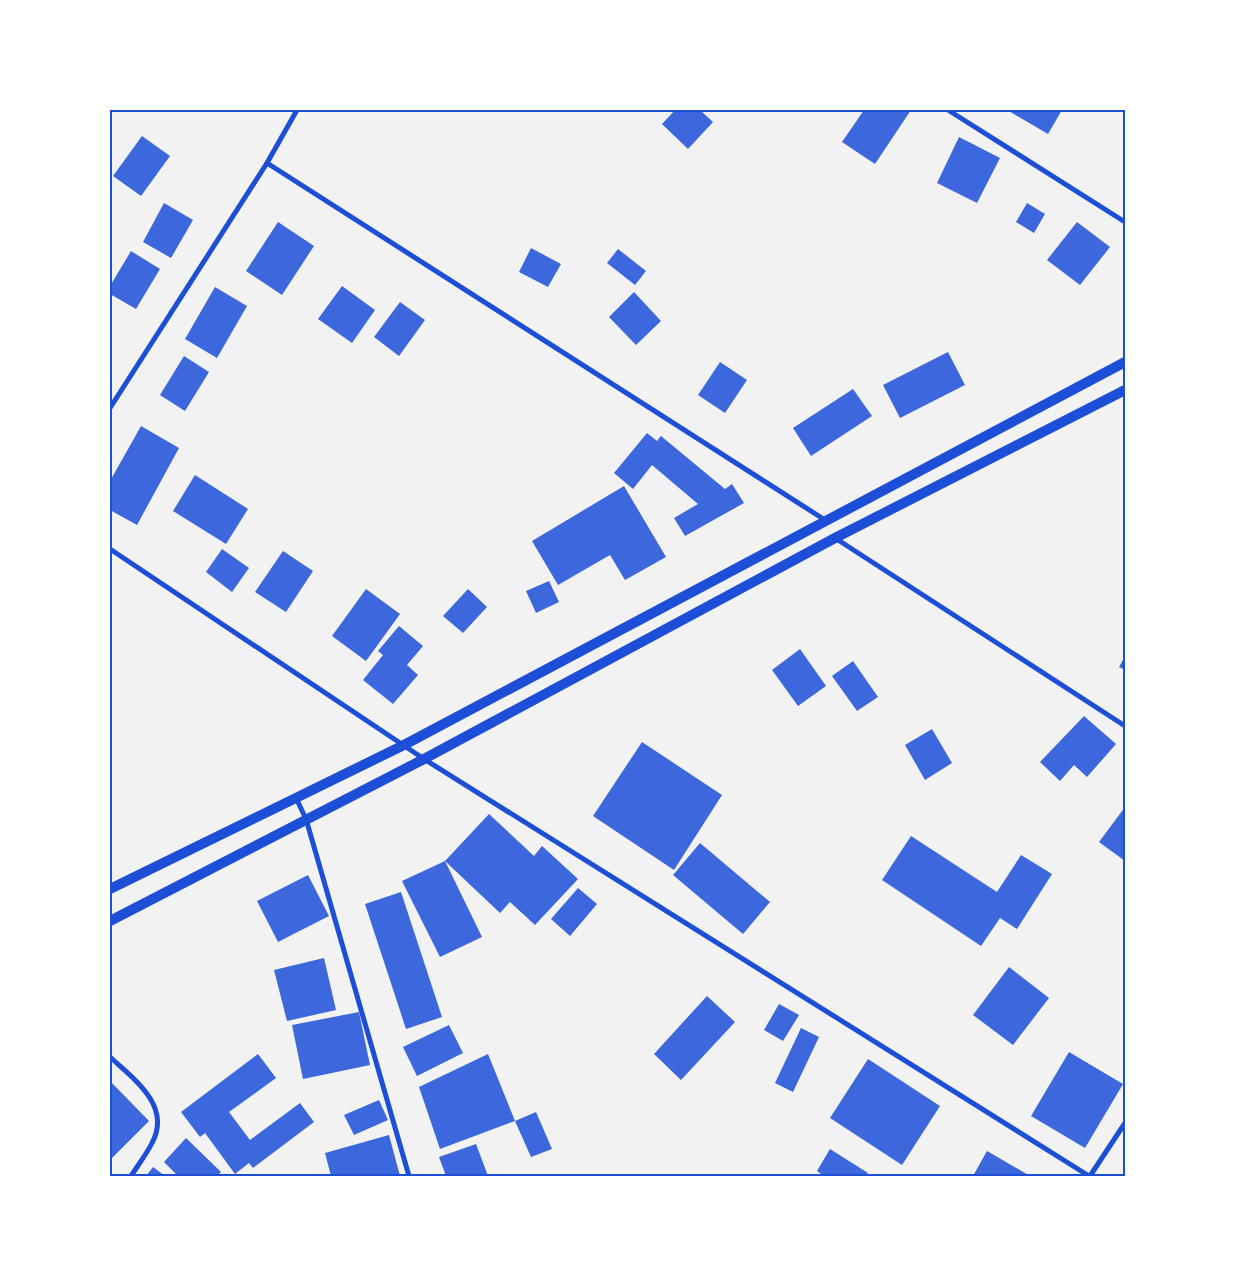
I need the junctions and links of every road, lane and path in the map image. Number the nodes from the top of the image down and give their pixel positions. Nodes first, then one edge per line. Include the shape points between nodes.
1 (297, 110) edge
2 (948, 110) edge
3 (266, 163) junction
4 (1125, 222) edge
5 (1125, 362) edge
6 (1125, 390) edge
7 (110, 408) edge
8 (826, 520) junction
9 (834, 538) junction
10 (110, 549) edge
11 (1125, 726) edge
12 (404, 745) junction
13 (424, 759) junction
14 (296, 798) junction
15 (306, 819) junction
16 (110, 888) edge
17 (110, 921) edge
18 (110, 1057) edge
19 (1125, 1123) edge
20 (131, 1176) edge
21 (409, 1176) edge
22 (1090, 1176) edge

1 - 3 street
2 - 4 street
3 - 7 street
3 - 8 street
5 - 8 main road
6 - 9 main road
8 - 12 main road
9 - 11 street
9 - 13 main road
10 - 12 street
12 - 13 street
12 - 14 main road
13 - 15 main road
13 - 22 street
14 - 15 street
14 - 16 main road
15 - 17 main road
15 - 21 street
18 - 20 street via 143,1087 158,1116 153,1142
19 - 22 street

